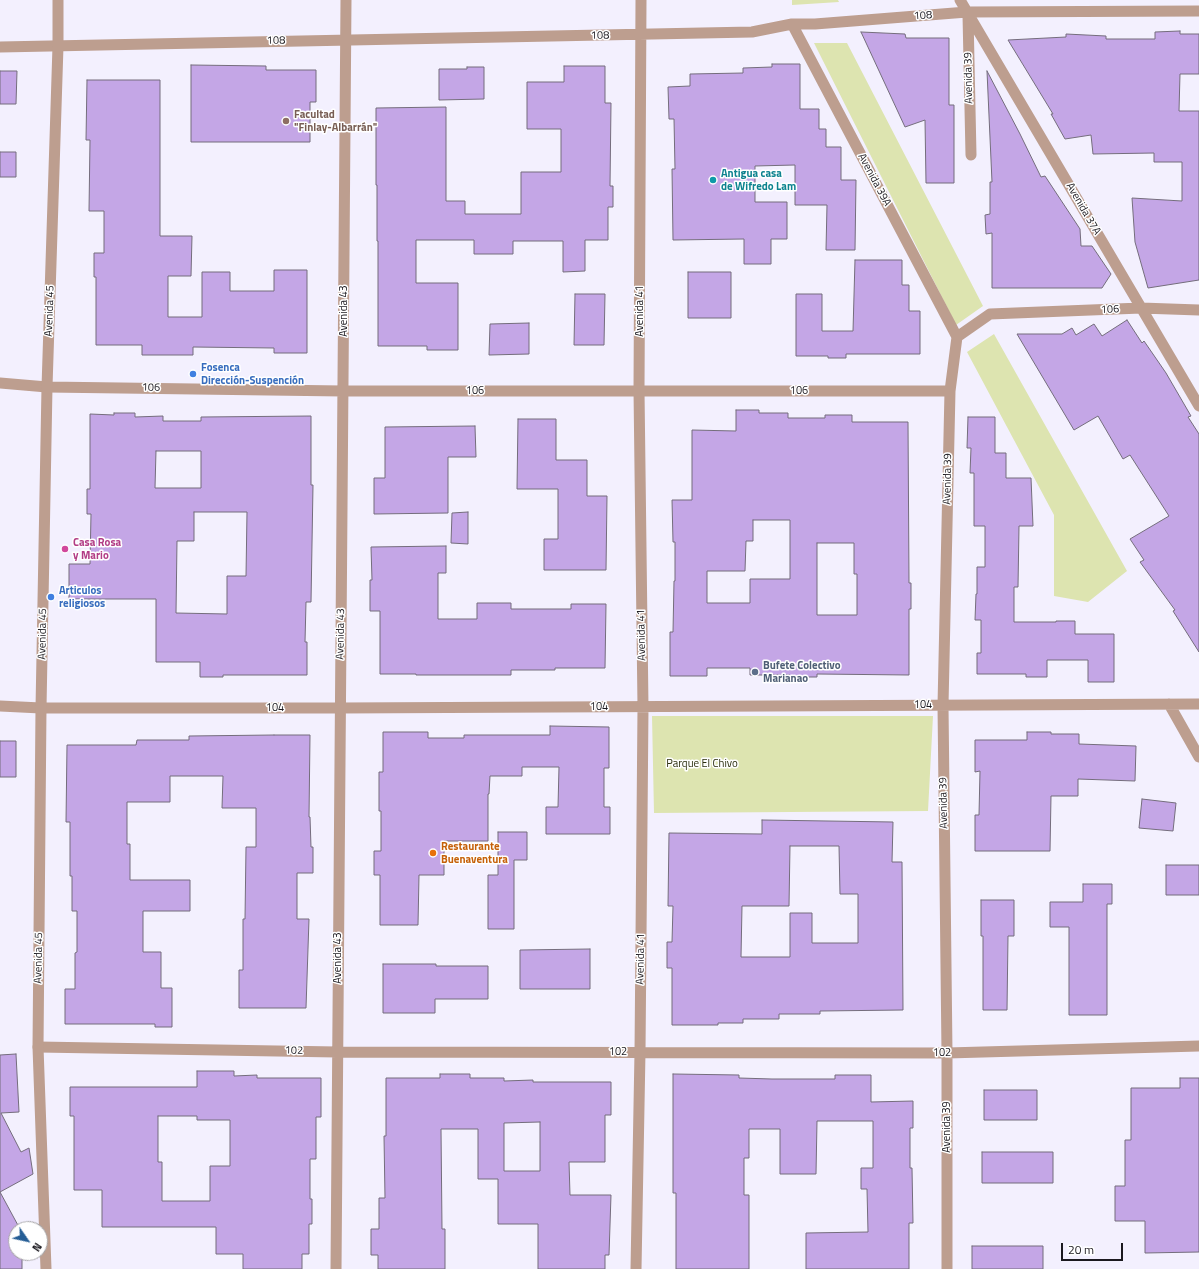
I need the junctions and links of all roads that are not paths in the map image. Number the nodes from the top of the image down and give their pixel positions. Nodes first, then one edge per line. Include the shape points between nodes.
1 (58, 0) edge
2 (346, 0) edge
3 (641, 0) edge
4 (960, 0) edge
5 (967, 0) edge
6 (1199, 11) edge
7 (968, 12) junction
8 (792, 24) junction
9 (641, 35) junction
10 (345, 40) junction
11 (58, 46) junction
12 (0, 47) edge
13 (971, 156) dead end
14 (1141, 308) junction
15 (1199, 310) edge
16 (957, 337) junction
17 (0, 383) edge
18 (47, 387) junction
19 (639, 390) junction
20 (343, 391) junction
21 (950, 391) junction
22 (1199, 406) edge
23 (1169, 704) junction
24 (1199, 704) edge
25 (943, 705) junction
26 (0, 706) edge
27 (643, 707) junction
28 (41, 708) junction
29 (340, 708) junction
30 (1199, 757) edge
31 (1199, 1046) edge
32 (38, 1047) junction
33 (337, 1052) junction
34 (640, 1052) junction
35 (947, 1053) junction
36 (46, 1269) edge
37 (336, 1269) edge
38 (636, 1269) edge
39 (947, 1269) edge

1 - 11 street, Avenida 45
2 - 10 street, Avenida 43
3 - 9 street, Avenida 41
4 - 7 street
5 - 7 street, Avenida 39
6 - 7 street, 108
7 - 8 street, 108
7 - 13 street, Avenida 39
7 - 14 street, Avenida 37A
8 - 9 street, 108 via 752,32
8 - 16 street, Avenida 39A
9 - 10 street, 108
9 - 19 street, Avenida 41
10 - 11 street, 108
10 - 20 street, Avenida 43
11 - 12 street, 108
11 - 18 street, Avenida 45
14 - 15 street, 106
14 - 16 street, 106 via 990,314
14 - 22 street, Avenida 37A
16 - 21 street, Avenida 39
17 - 18 street, 106
18 - 20 street, 106
18 - 28 street, Avenida 45
19 - 20 street, 106
19 - 21 street, 106
19 - 27 street, Avenida 41
20 - 29 street, Avenida 43
21 - 25 street, Avenida 39
23 - 24 street, 104
23 - 25 street, 104
23 - 30 street
25 - 27 street, 104
25 - 35 street, Avenida 39
26 - 28 street, 104
27 - 29 street, 104
27 - 34 street, Avenida 41
28 - 29 street, 104
28 - 32 street, Avenida 45
29 - 33 street, Avenida 43
31 - 35 street, 102
32 - 33 street, 102
32 - 36 street, Avenida 45
33 - 34 street, 102
33 - 37 street, Avenida 43
34 - 35 street, 102
34 - 38 street, Avenida 41
35 - 39 street, Avenida 39

